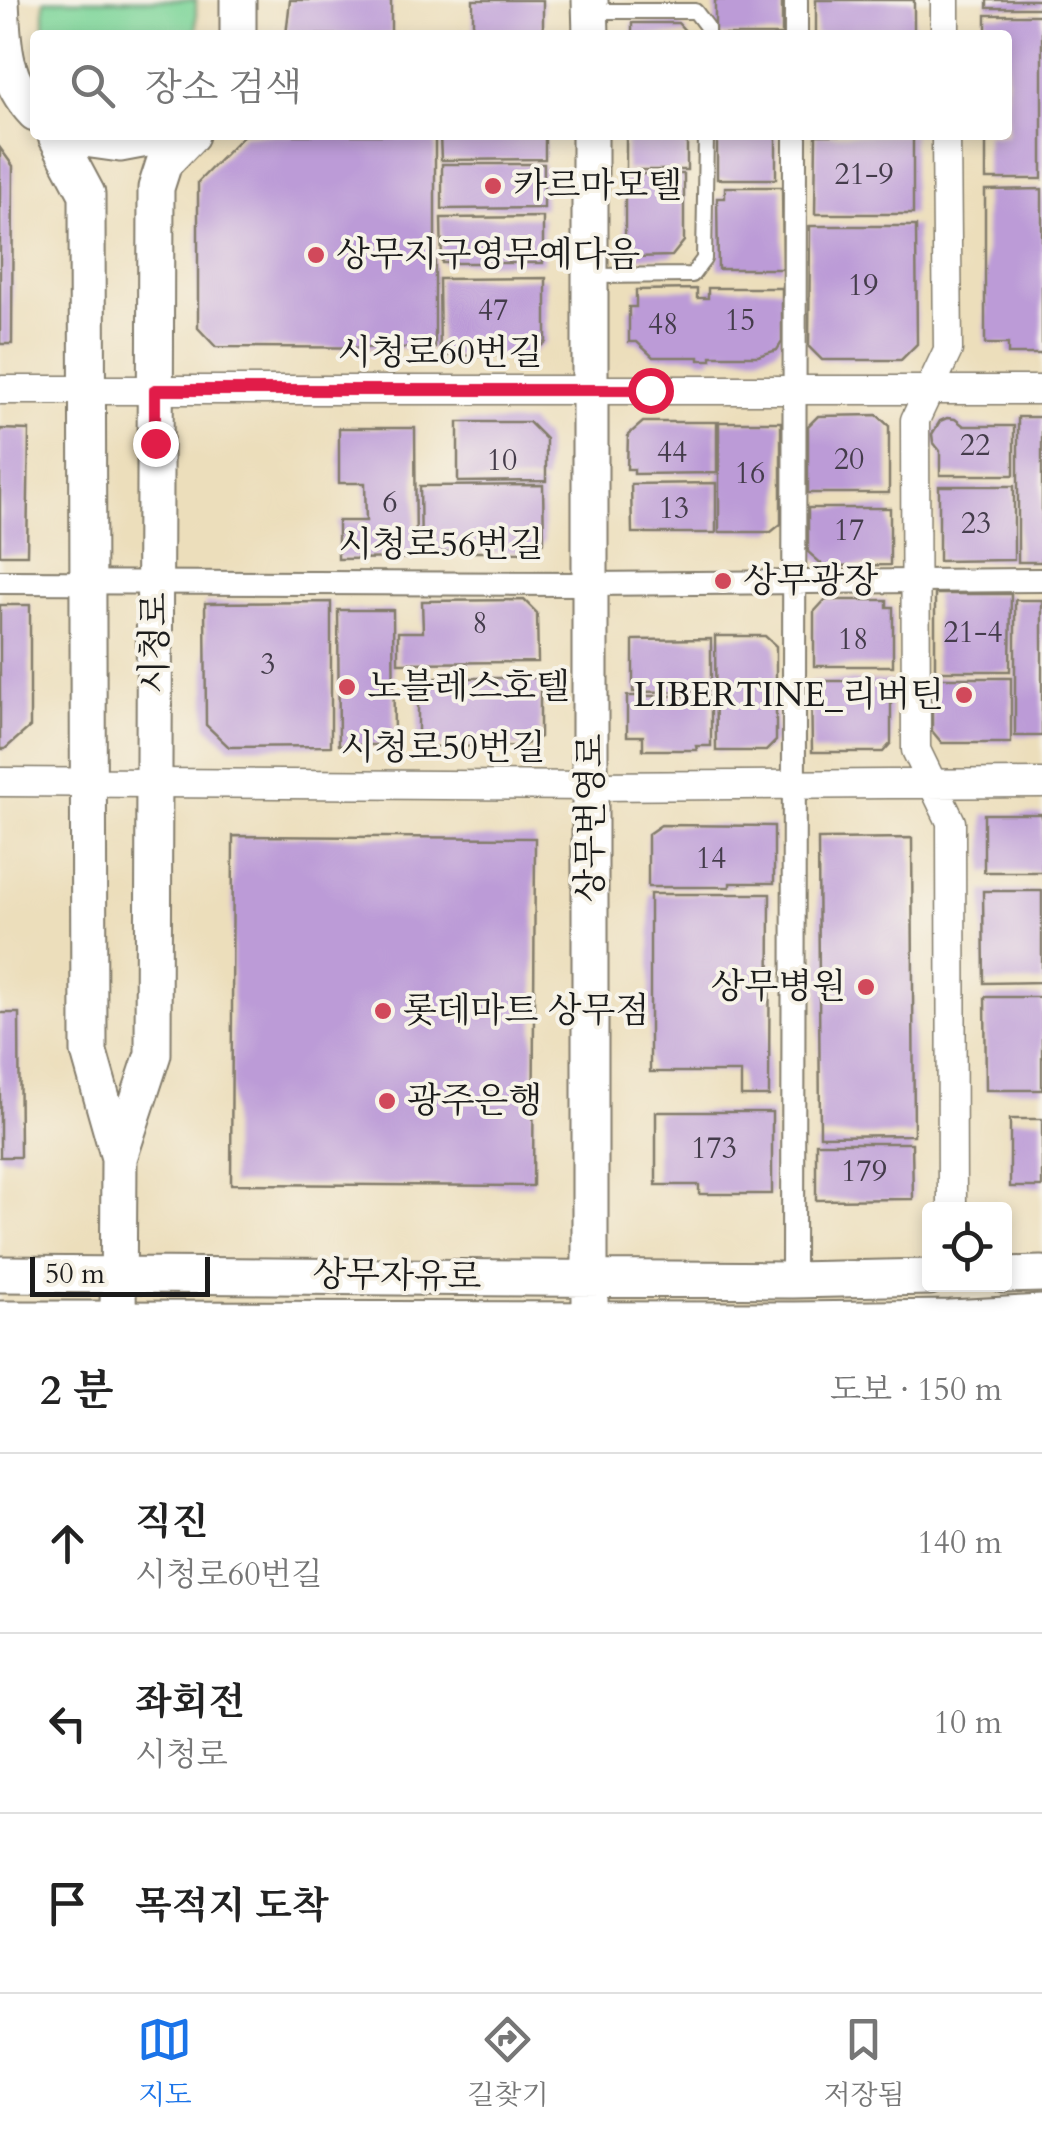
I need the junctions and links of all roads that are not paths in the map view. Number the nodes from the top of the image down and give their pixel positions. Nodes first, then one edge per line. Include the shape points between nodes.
1 (1, 0) edge
2 (238, 0) edge
3 (796, 0) edge
4 (945, 0) edge
5 (590, 15) edge
6 (238, 30) edge
7 (707, 30) edge
8 (796, 30) edge
9 (946, 30) edge
10 (30, 108) edge
11 (59, 140) edge
12 (92, 140) edge
13 (141, 140) edge
14 (186, 140) edge
15 (590, 140) edge
16 (706, 140) edge
17 (795, 140) edge
18 (946, 140) edge
19 (590, 276) junction
20 (0, 390) edge
21 (86, 390) junction
22 (155, 390) junction
23 (590, 390) junction
24 (793, 390) junction
25 (930, 390) junction
26 (1042, 390) edge
27 (794, 580) junction
28 (916, 580) junction
29 (1042, 580) edge
30 (0, 582) edge
31 (88, 582) junction
32 (155, 582) junction
33 (590, 584) junction
34 (0, 782) edge
35 (931, 782) junction
36 (1042, 782) edge
37 (91, 784) junction
38 (154, 784) junction
39 (794, 784) junction
40 (591, 786) junction
41 (119, 1158) junction
42 (952, 1202) edge
43 (118, 1273) junction
44 (0, 1274) edge
45 (1042, 1274) edge
46 (1012, 1275) edge
47 (922, 1277) edge
48 (590, 1278) junction
49 (793, 1280) junction
50 (1042, 1313) edge
51 (0, 1318) edge
52 (118, 1320) edge
53 (950, 1320) edge
54 (590, 1321) edge
55 (795, 1321) edge

1 - 10 street via 4,58
2 - 6 street
3 - 8 street
4 - 9 street
5 - 7 lane via 695,11
11 - 21 street, 시청로 via 87,194
12 - 13 street, 시청로
14 - 22 street, 시청로 via 164,163 156,188
15 - 19 street, 상무번영로
16 - 19 lane via 704,259 692,275
17 - 24 street
18 - 25 street via 948,350
19 - 23 street, 상무번영로
20 - 21 street, 시청로60번길
21 - 22 street, 시청로60번길
21 - 31 street, 시청로
22 - 23 street, 시청로60번길
22 - 32 street, 시청로
23 - 24 street, 시청로60번길
23 - 33 street, 상무번영로
24 - 25 street, 시청로60번길
24 - 27 street
25 - 26 street, 시청로60번길
25 - 28 street via 915,420
27 - 28 street, 시청로56번길
27 - 33 street, 시청로56번길
27 - 39 street
28 - 29 street, 시청로56번길
28 - 35 street via 916,750
30 - 31 street, 시청로56번길
31 - 32 street, 시청로56번길
31 - 37 street, 시청로
32 - 33 street, 시청로56번길
32 - 38 street, 시청로
33 - 40 street, 상무번영로
34 - 37 street, 시청로50번길
35 - 36 street, 시청로50번길
35 - 39 street, 시청로50번길
35 - 42 street via 951,822
37 - 38 street, 시청로50번길
37 - 41 street, 시청로 via 89,1052
38 - 40 street, 시청로50번길
38 - 41 street, 시청로 via 152,1054
39 - 40 street, 시청로50번길
39 - 49 street
40 - 48 street, 상무번영로
41 - 43 street, 시청로
43 - 44 street, 상무자유로
43 - 48 street, 상무자유로
43 - 52 street, 시청로
45 - 46 street
47 - 49 street, 상무자유로
48 - 49 street, 상무자유로
48 - 54 street, 상무번영로
50 - 53 street, 상무자유로
51 - 52 street, 상무자유로
52 - 54 street, 상무자유로
53 - 55 street, 상무자유로
54 - 55 street, 상무자유로

